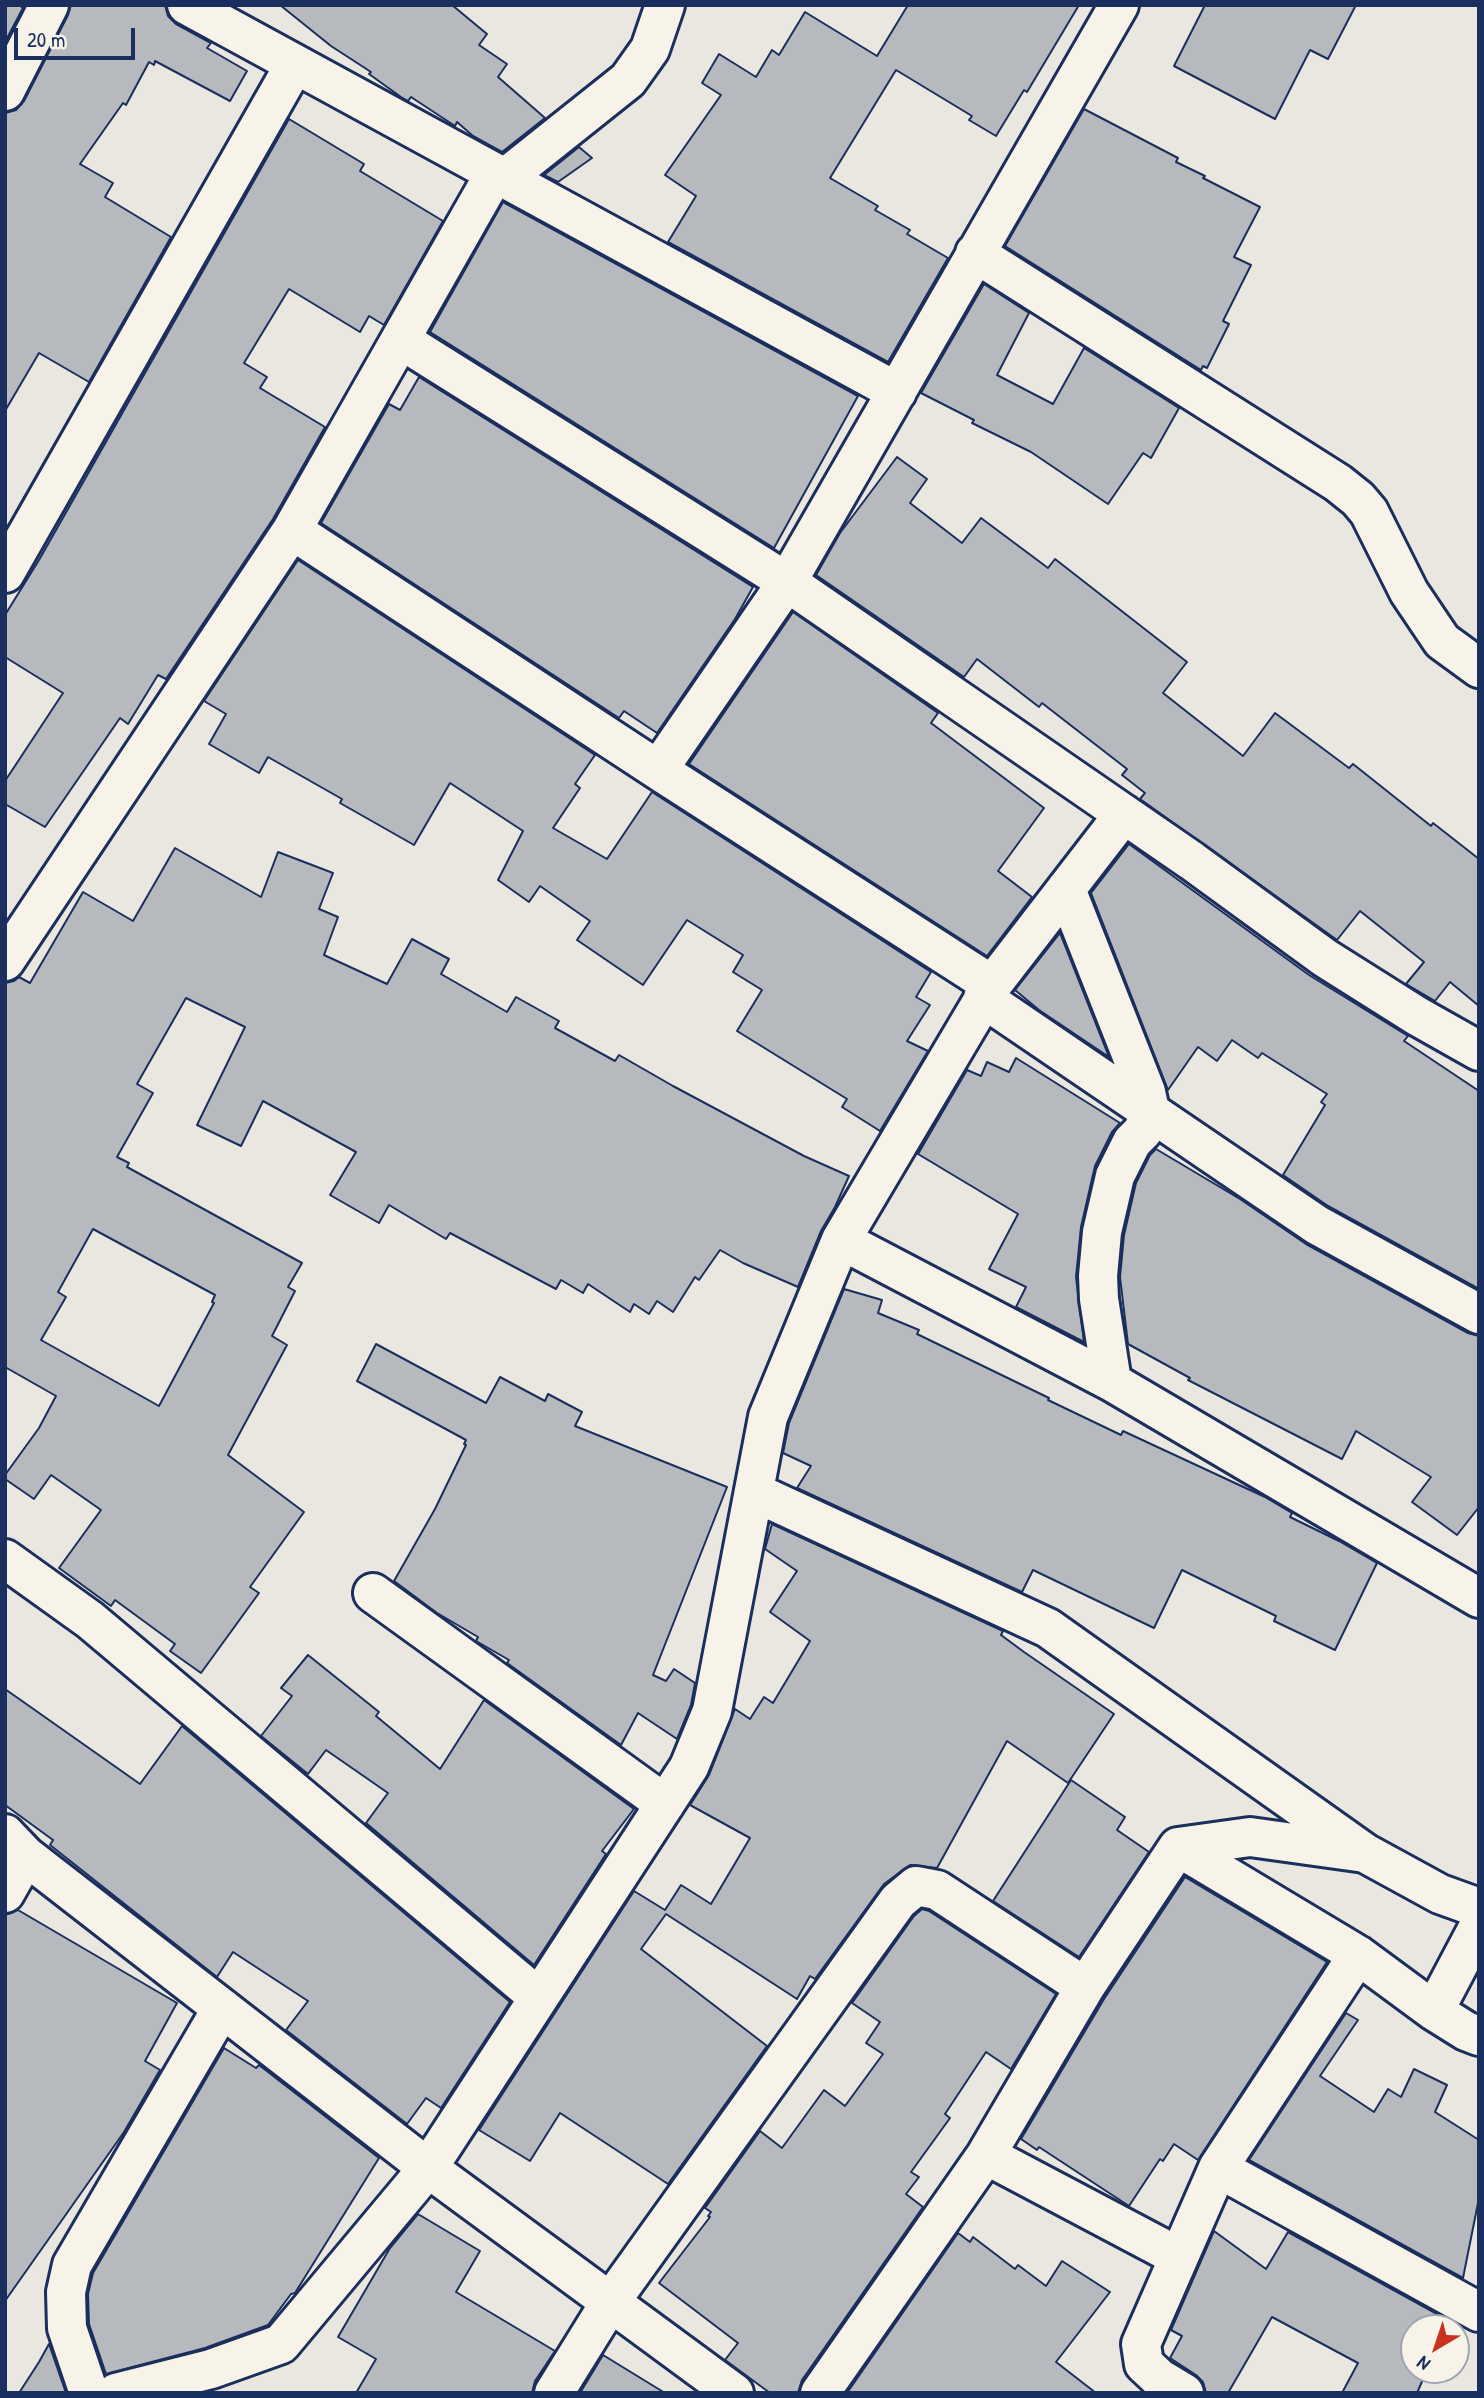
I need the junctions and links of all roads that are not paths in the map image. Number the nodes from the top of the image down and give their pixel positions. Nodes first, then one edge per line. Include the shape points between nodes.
1 (50, 5) edge
2 (187, 5) edge
3 (665, 5) edge
4 (1119, 5) edge
5 (295, 64) junction
6 (5, 92) edge
7 (500, 176) junction
8 (975, 253) junction
9 (401, 340) junction
10 (897, 392) junction
11 (292, 530) junction
12 (5, 573) edge
13 (786, 582) junction
14 (1479, 668) edge
15 (658, 770) junction
16 (1124, 814) junction
17 (1066, 889) junction
18 (5, 961) edge
19 (988, 991) junction
20 (1479, 1051) edge
21 (1150, 1110) junction
22 (841, 1240) junction
23 (1479, 1314) edge
24 (1112, 1382) junction
25 (754, 1492) junction
26 (5, 1559) edge
27 (1475, 1587) edge
28 (373, 1593) dead end
29 (665, 1804) junction
30 (16, 1845) edge
31 (1178, 1847) junction
32 (1365, 1853) junction
33 (5, 1893) edge
34 (1479, 1908) edge
35 (1479, 1926) edge
36 (1358, 1955) junction
37 (1085, 1986) junction
38 (538, 1997) junction
39 (222, 2008) junction
40 (1434, 2011) junction
41 (1479, 2036) edge
42 (986, 2155) junction
43 (428, 2168) junction
44 (1218, 2168) junction
45 (1179, 2257) junction
46 (611, 2301) junction
47 (1479, 2312) edge
48 (89, 2393) edge
49 (116, 2393) edge
50 (554, 2393) edge
51 (734, 2393) edge
52 (820, 2393) edge
53 (1184, 2393) edge

1 - 6 street
2 - 5 street
3 - 7 street via 650,49 628,80
4 - 8 street
5 - 7 street
5 - 12 street
7 - 9 street
7 - 10 street
8 - 10 street
8 - 14 street via 1358,499 1442,641
9 - 11 street
9 - 13 street
10 - 13 street
11 - 15 street
11 - 18 street
13 - 15 street
13 - 16 street
15 - 19 street
16 - 17 street
16 - 20 street via 1325,958
17 - 19 street
17 - 21 street
19 - 21 street
19 - 22 street
21 - 23 street via 1317,1225
21 - 24 street via 1143,1131 1132,1142 1115,1176 1102,1232 1099,1299
22 - 24 street
22 - 25 street via 768,1417
24 - 27 street
25 - 29 street via 712,1711 689,1767
25 - 32 street via 1048,1628
26 - 38 street via 90,1620
28 - 29 street
29 - 38 street
30 - 33 street
30 - 39 street
31 - 32 street via 1250,1837
31 - 36 street
31 - 37 street
32 - 34 street via 1440,1894
35 - 40 street
36 - 40 street
36 - 44 street
37 - 42 street
37 - 46 street via 937,1890 916,1886 898,1901
38 - 43 street
39 - 43 street
39 - 48 street via 72,2265 66,2292 68,2328
40 - 41 street
42 - 45 street
42 - 52 street
43 - 46 street
43 - 49 street via 281,2344 211,2370
44 - 45 street
44 - 47 street
45 - 53 street via 1141,2344 1143,2364
46 - 50 street
46 - 51 street

